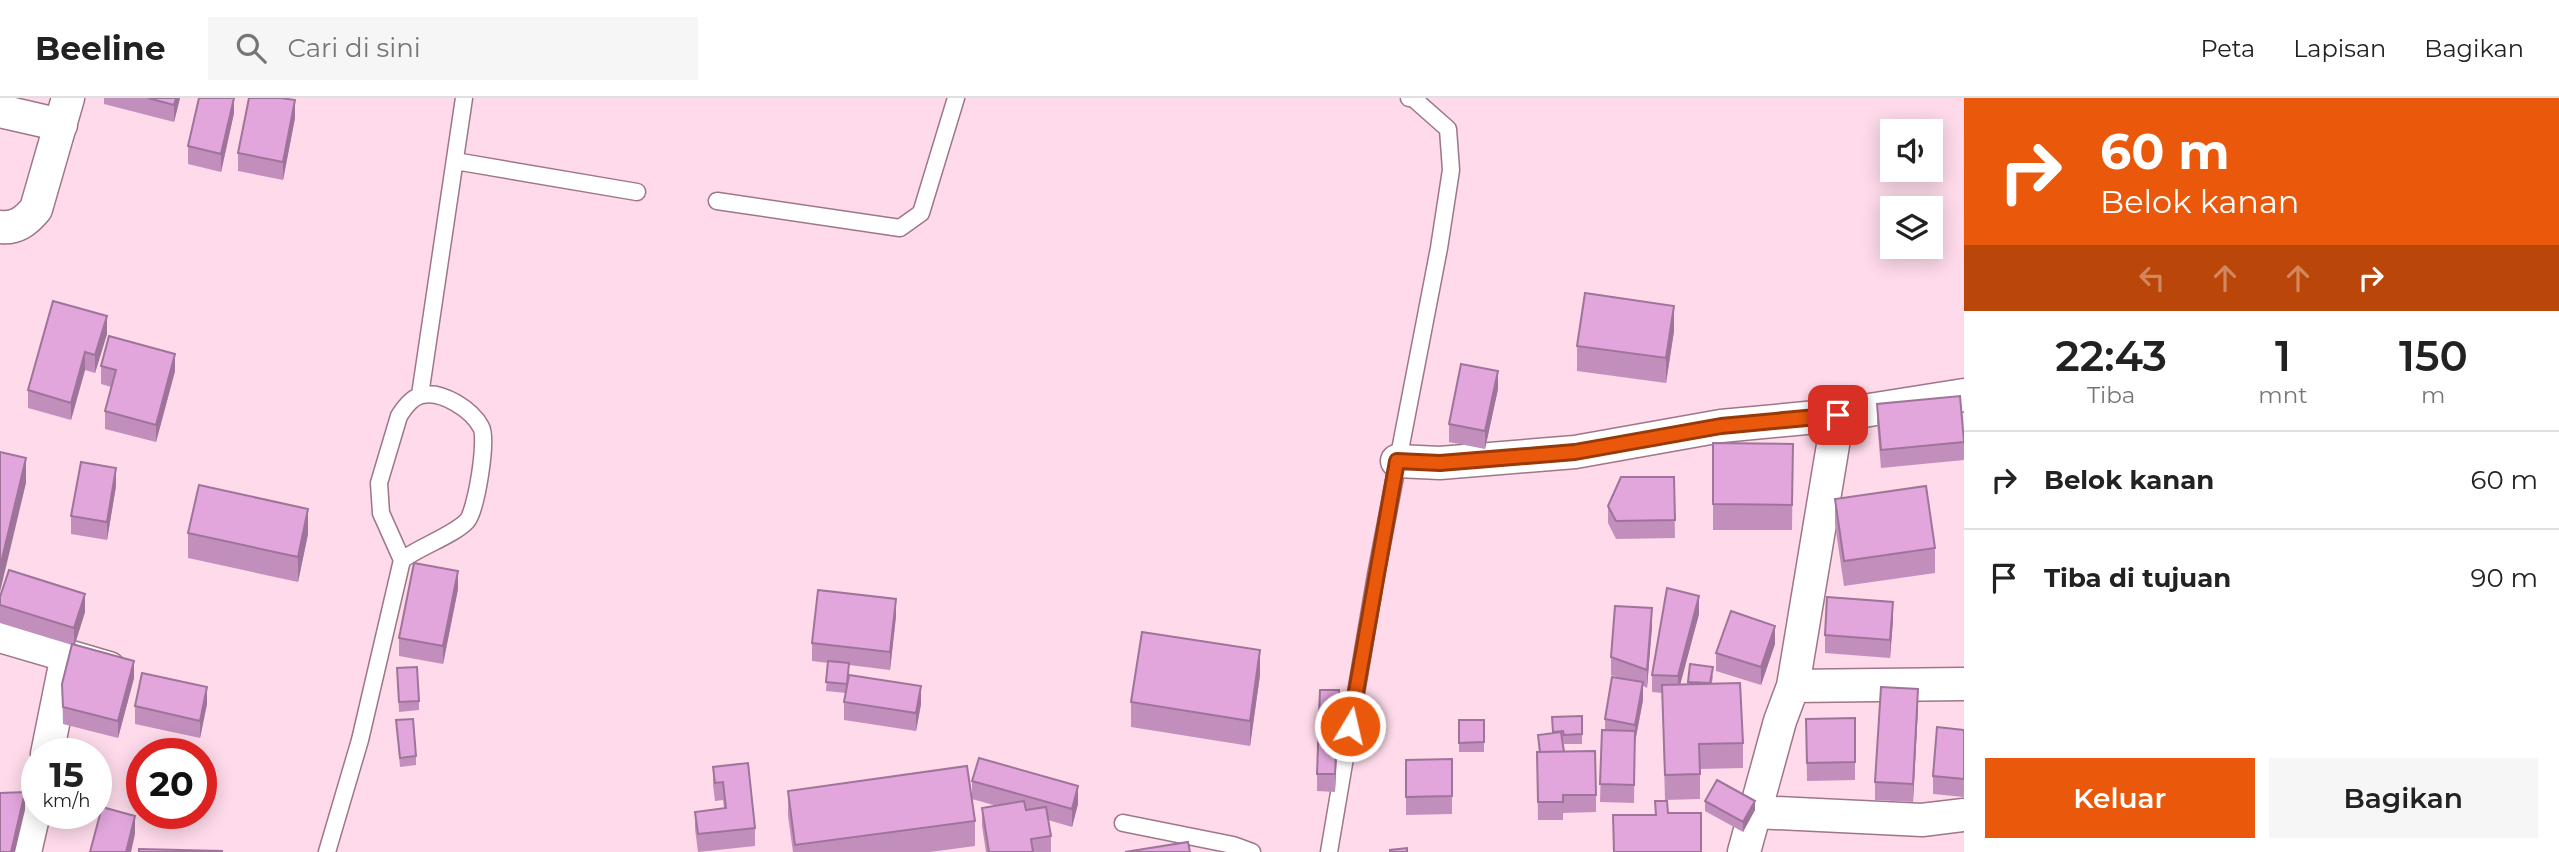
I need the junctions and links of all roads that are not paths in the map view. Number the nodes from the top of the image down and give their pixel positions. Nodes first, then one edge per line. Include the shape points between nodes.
1 (464, 98) edge
2 (956, 98) edge
3 (1409, 98) edge
4 (0, 111) edge
5 (65, 112) edge
6 (455, 162) junction
7 (637, 192) dead end
8 (717, 201) dead end
9 (0, 228) edge
10 (421, 395) junction
11 (1964, 395) edge
12 (1838, 415) junction
13 (1397, 461) junction
14 (402, 560) junction
15 (0, 636) edge
16 (67, 655) junction
17 (124, 672) edge
18 (1964, 684) edge
19 (1793, 685) junction
20 (50, 738) edge
21 (1755, 812) junction
22 (1964, 815) edge
23 (1123, 823) dead end
24 (30, 829) edge
25 (25, 852) edge
26 (327, 852) edge
27 (1252, 852) edge
28 (1329, 852) edge
29 (1744, 852) edge

1 - 6 lane
2 - 8 lane via 921,213 900,228
3 - 13 lane via 1448,130 1451,170
4 - 5 street
5 - 9 street via 36,209 26,221
6 - 7 lane
6 - 10 lane
10 - 14 lane via 399,416 379,483 381,513
10 - 14 lane via 437,395 466,410 481,427 484,439 469,519
11 - 12 street
12 - 13 street via 1721,426 1575,452 1440,463
12 - 19 street
13 - 28 lane
14 - 26 lane via 360,740
15 - 16 street
16 - 17 street
16 - 20 street
18 - 19 street
19 - 21 street
21 - 22 street via 1922,820
21 - 29 street
23 - 27 lane
24 - 25 street

